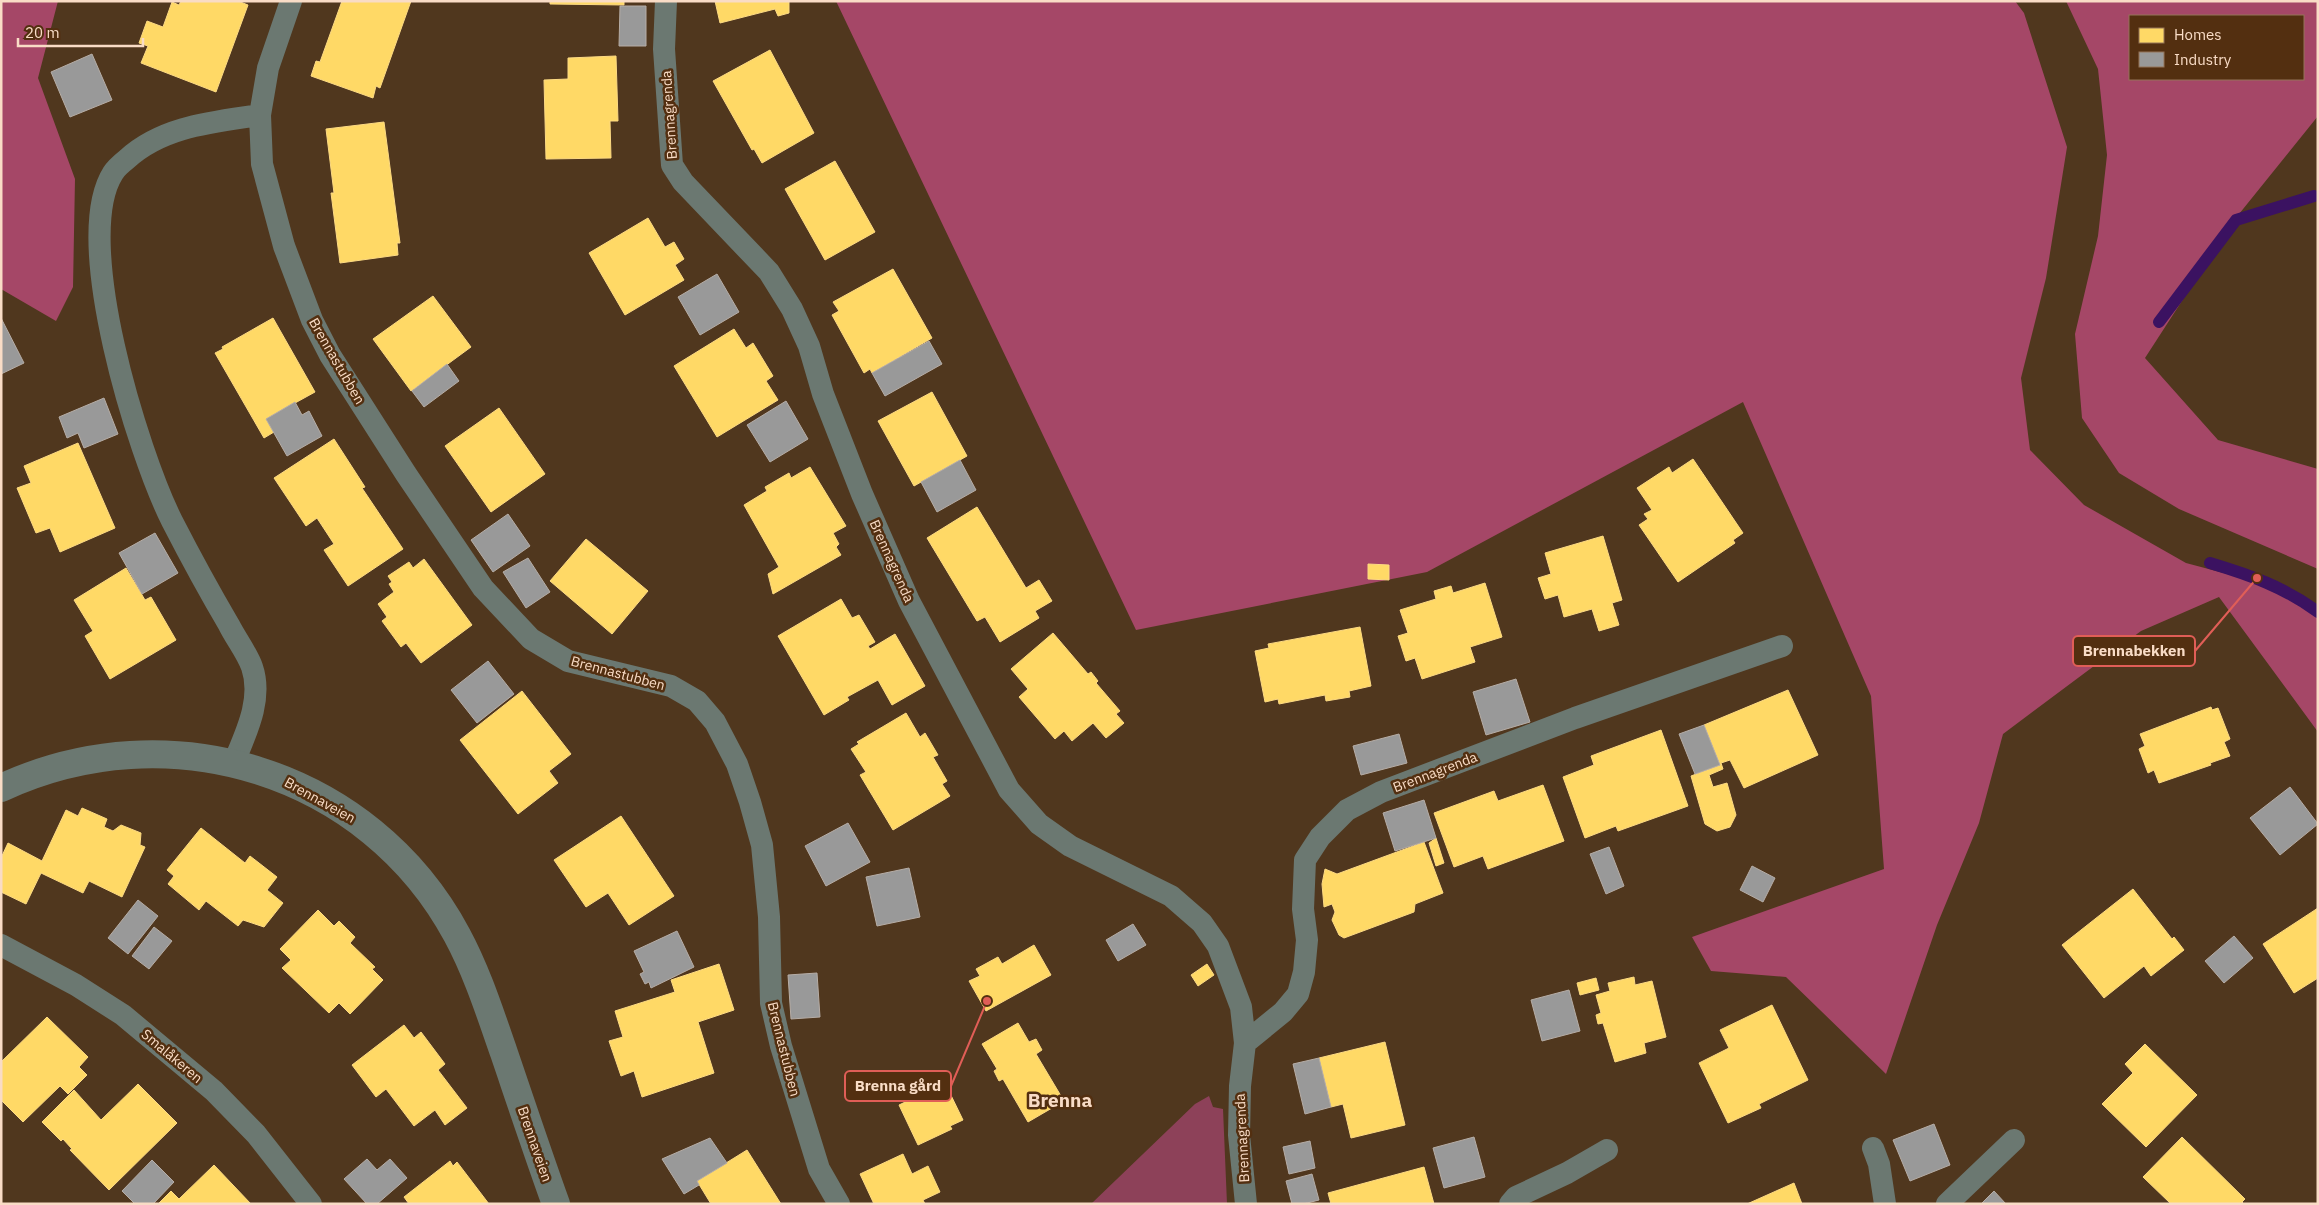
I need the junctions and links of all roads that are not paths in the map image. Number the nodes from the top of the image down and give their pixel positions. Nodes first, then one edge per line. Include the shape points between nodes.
1 (291, 1) edge
2 (666, 1) edge
3 (260, 114) junction
4 (1782, 646) dead end
5 (234, 762) junction
6 (1, 788) edge
7 (1, 945) edge
8 (1245, 1043) junction
9 (2014, 1140) dead end
10 (1873, 1148) dead end
11 (1607, 1150) dead end
12 (311, 1204) edge
13 (556, 1204) edge
14 (839, 1204) edge
15 (1246, 1204) edge
16 (1510, 1204) edge
17 (1885, 1204) edge
18 (1947, 1204) edge

1 - 3 lane, Brennastubben via 268,68
2 - 8 lane, Brennagrenda via 664,49 672,165 683,182 769,272 792,309 809,346 822,394 862,494 909,601 1009,790 1039,824 1070,846 1171,896 1202,923 1218,946 1228,969 1241,1007
3 - 5 lane via 166,134 137,150 113,172 103,197 99,233 102,279 122,384 152,475 172,520 252,667 255,708
3 - 14 lane, Brennastubben via 262,164 284,246 312,320 330,355 483,588 531,639 568,661 671,686 697,701 715,722 737,764 762,845 769,917 771,1003 781,1046 819,1170
4 - 8 lane, Brennagrenda via 1575,718 1382,792 1347,810 1320,837 1305,860 1303,910 1307,940 1298,994 1283,1012
5 - 6 street, Brennaveien via 172,754 120,756 76,762
5 - 13 street, Brennaveien via 262,770 342,809 390,846 425,885 457,935 473,969
7 - 12 lane, Smalåkeren via 123,1015 207,1084 256,1134
8 - 15 lane, Brennagrenda via 1239,1135
9 - 18 lane
10 - 17 lane via 1879,1164
11 - 16 lane via 1516,1197

